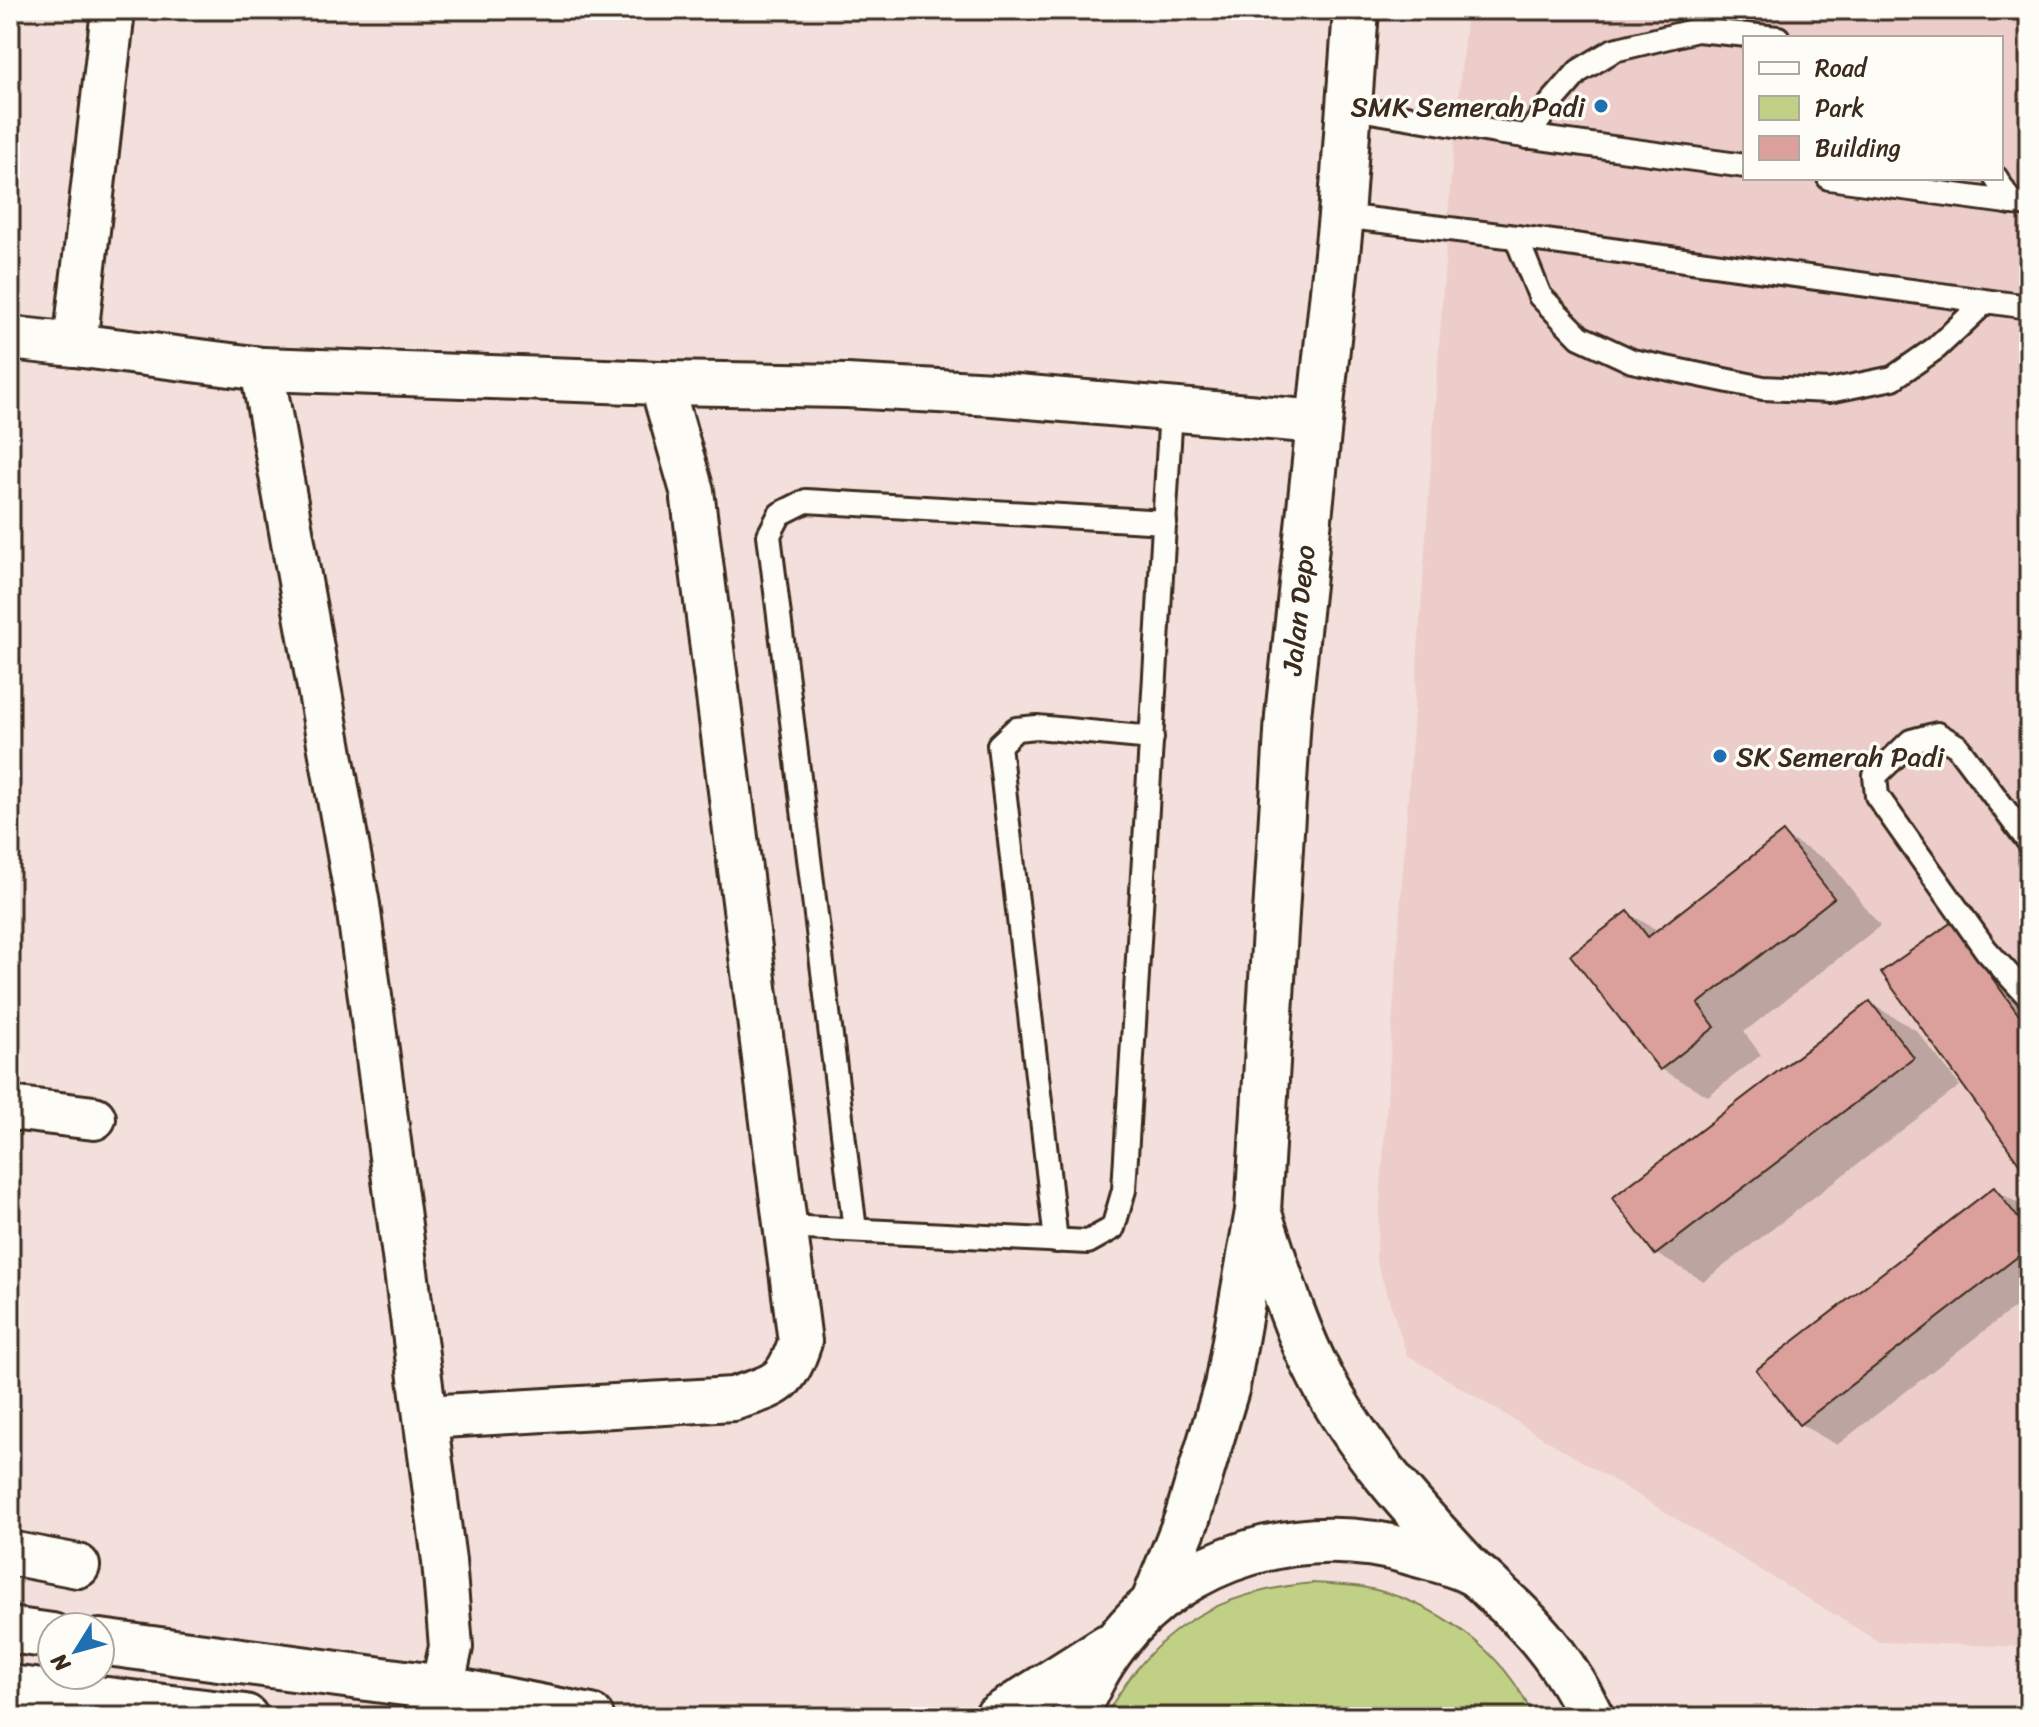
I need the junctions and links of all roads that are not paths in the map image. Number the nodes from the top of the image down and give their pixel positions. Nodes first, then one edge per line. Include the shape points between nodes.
1 (113, 10) edge
2 (1356, 10) edge
3 (1758, 36) edge
4 (1347, 107) junction
5 (1527, 137) junction
6 (1743, 166) edge
7 (1844, 180) edge
8 (1998, 180) edge
9 (2020, 204) edge
10 (1341, 216) junction
11 (1516, 237) junction
12 (1984, 303) junction
13 (2029, 307) edge
14 (10, 338) edge
15 (75, 345) junction
16 (262, 369) junction
17 (661, 383) junction
18 (1171, 410) junction
19 (1318, 422) junction
20 (1165, 522) junction
21 (1152, 738) junction
22 (2029, 842) edge
23 (2029, 997) edge
24 (10, 1108) edge
25 (94, 1118) dead end
26 (1258, 1211) junction
27 (785, 1227) junction
28 (855, 1230) junction
29 (1056, 1241) junction
30 (426, 1417) junction
31 (10, 1553) edge
32 (78, 1566) dead end
33 (1474, 1573) junction
34 (1153, 1604) junction
35 (10, 1630) edge
36 (36, 1634) edge
37 (1118, 1641) junction
38 (116, 1644) edge
39 (10, 1688) edge
40 (442, 1688) junction
41 (245, 1717) edge
42 (591, 1717) edge
43 (997, 1717) edge
44 (1074, 1717) edge
45 (1591, 1717) edge

1 - 15 street
2 - 4 street, Jalan Depo
3 - 5 lane via 1697,30 1614,50 1579,71
4 - 5 lane
4 - 10 street, Jalan Depo
5 - 6 lane
7 - 9 lane
8 - 9 lane
10 - 11 lane
10 - 19 street, Jalan Depo
11 - 12 lane
11 - 12 lane via 1540,296 1580,337 1632,361 1763,388 1829,391 1893,378 1936,348
12 - 13 lane
14 - 15 street
15 - 16 street
16 - 17 street
16 - 30 street via 358,905
17 - 18 street via 846,386
17 - 27 street via 692,491
18 - 19 street
18 - 20 lane
19 - 26 street, Jalan Depo via 1288,716
20 - 21 lane
20 - 28 lane via 806,501 780,514 769,535
21 - 29 lane via 1124,1190 1113,1228 1088,1242
21 - 29 lane via 1037,727 1016,729 999,745
22 - 23 lane via 1957,746 1937,734 1911,741 1875,776 1877,796 1986,950
24 - 25 street
26 - 33 street via 1294,1319 1321,1378 1409,1504
26 - 34 street, Jalan Depo via 1215,1431
27 - 28 lane
27 - 30 street via 800,1342 791,1368 774,1386 733,1399
28 - 29 lane
30 - 40 street via 451,1647
31 - 32 street
33 - 34 street via 1386,1545 1310,1540 1257,1549 1222,1562
33 - 45 street via 1558,1657
34 - 37 street
35 - 36 street
37 - 43 street
37 - 44 street
38 - 40 street
39 - 41 street
40 - 42 street

